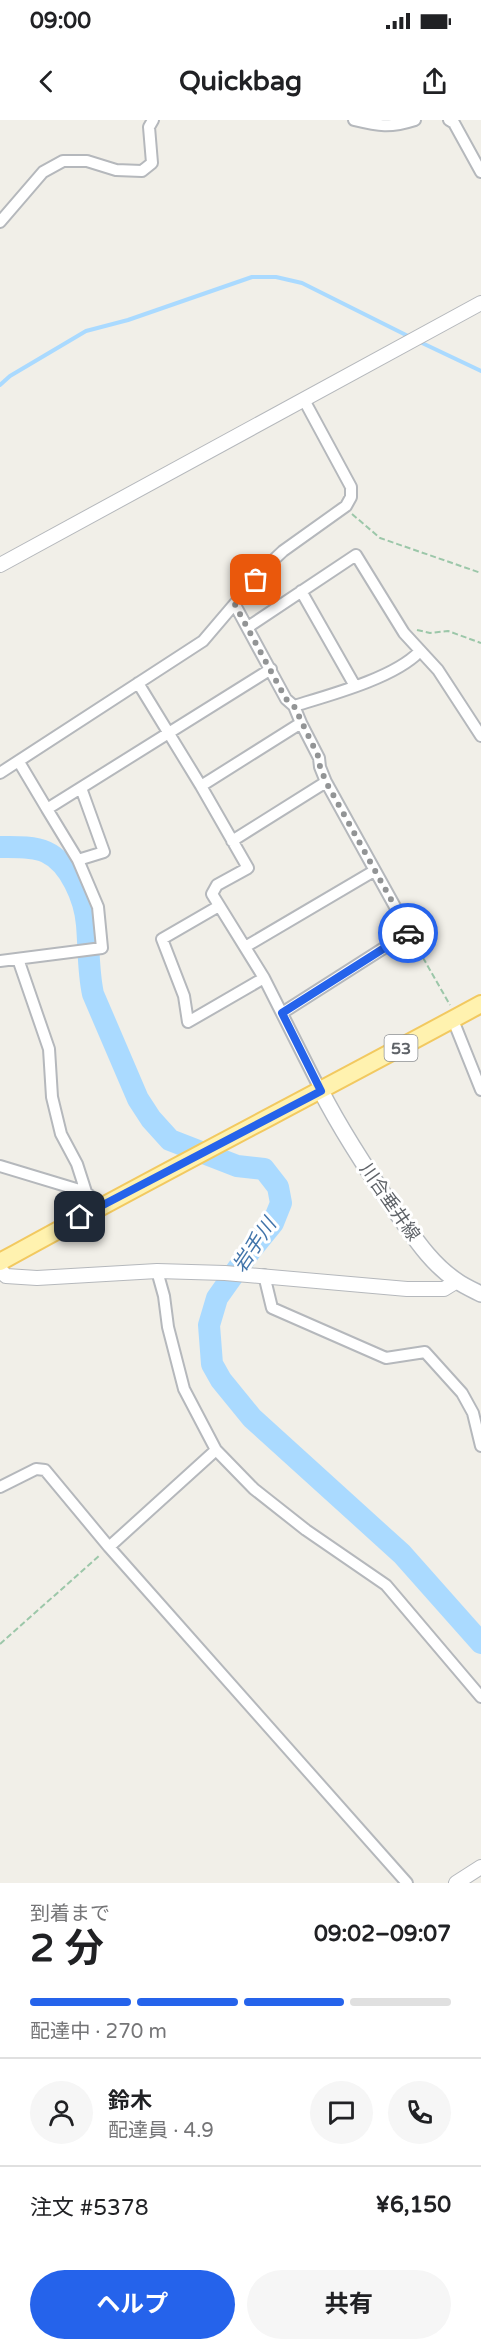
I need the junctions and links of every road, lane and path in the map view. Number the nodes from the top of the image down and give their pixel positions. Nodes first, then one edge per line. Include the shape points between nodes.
1 (153, 120) edge
2 (354, 120) edge
3 (415, 120) edge
4 (449, 120) edge
5 (481, 172) edge
6 (0, 222) edge
7 (481, 303) edge
8 (304, 400) junction
9 (346, 506) junction
10 (0, 565) edge
11 (481, 573) edge
12 (301, 591) junction
13 (235, 605) junction
14 (248, 627) junction
15 (404, 633) junction
16 (481, 643) edge
17 (419, 652) junction
18 (271, 669) junction
19 (138, 683) junction
20 (355, 686) junction
21 (294, 706) junction
22 (301, 723) junction
23 (168, 732) junction
24 (481, 736) edge
25 (20, 762) junction
26 (0, 773) edge
27 (326, 782) junction
28 (201, 786) junction
29 (81, 788) junction
30 (47, 809) junction
31 (232, 841) junction
32 (78, 860) junction
33 (374, 870) junction
34 (219, 906) junction
35 (409, 932) junction
36 (244, 947) junction
37 (18, 959) junction
38 (0, 961) edge
39 (264, 978) junction
40 (481, 1004) edge
41 (282, 1013) junction
42 (455, 1019) junction
43 (481, 1090) edge
44 (321, 1091) junction
45 (0, 1166) edge
46 (86, 1192) junction
47 (100, 1206) junction
48 (0, 1262) edge
49 (0, 1270) edge
50 (157, 1271) junction
51 (261, 1275) junction
52 (457, 1281) junction
53 (481, 1294) edge
54 (481, 1446) edge
55 (216, 1450) junction
56 (0, 1487) edge
57 (109, 1547) junction
58 (0, 1644) edge
59 (481, 1697) edge
60 (481, 1867) edge
61 (406, 1883) edge
62 (456, 1883) edge

1 - 6 street via 149,127 152,163 142,171 116,170 87,161 63,161 44,172
2 - 3 street via 380,127
4 - 5 street
7 - 8 street
8 - 9 street via 351,487
8 - 10 street
9 - 11 path via 380,538
9 - 13 street via 283,551
12 - 14 street
12 - 15 street via 356,555
12 - 20 street
13 - 14 street
13 - 19 street via 203,641
14 - 18 street
15 - 16 path via 415,629 430,633 448,631
15 - 17 street
17 - 20 street via 409,663
17 - 24 street via 438,670
18 - 21 street via 286,699
18 - 23 street
19 - 23 street
19 - 25 street
20 - 21 street
21 - 22 street
22 - 27 street
22 - 28 street
23 - 28 street
23 - 29 street
25 - 26 street
25 - 30 street
27 - 31 street
27 - 33 street
28 - 31 street
29 - 30 street
29 - 32 street via 104,852
30 - 32 street
31 - 34 street via 248,868 217,885 212,894
32 - 37 street via 98,907 102,948
33 - 35 street
33 - 36 street
34 - 36 street
34 - 39 street via 162,939 184,996 188,1022
35 - 41 street
35 - 42 path
36 - 39 street
37 - 38 street
37 - 46 street via 49,1049 52,1098 61,1134
39 - 41 street
40 - 42 main road, 53
41 - 44 street
42 - 43 street
42 - 44 main road, 53
44 - 47 main road, 53
44 - 52 main road, 川合垂井線 via 362,1163 411,1233
45 - 46 street
46 - 47 street
47 - 48 main road, 53
49 - 50 street via 6,1276 37,1278
50 - 51 street
50 - 55 street via 184,1389
51 - 52 street via 407,1289 444,1289
51 - 54 street via 273,1308 386,1358 425,1352 462,1393 473,1413
52 - 53 main road, 川合垂井線
55 - 57 street
55 - 59 street via 254,1490 386,1584
56 - 57 street via 36,1469 45,1470
57 - 58 path
57 - 61 street
60 - 62 street

